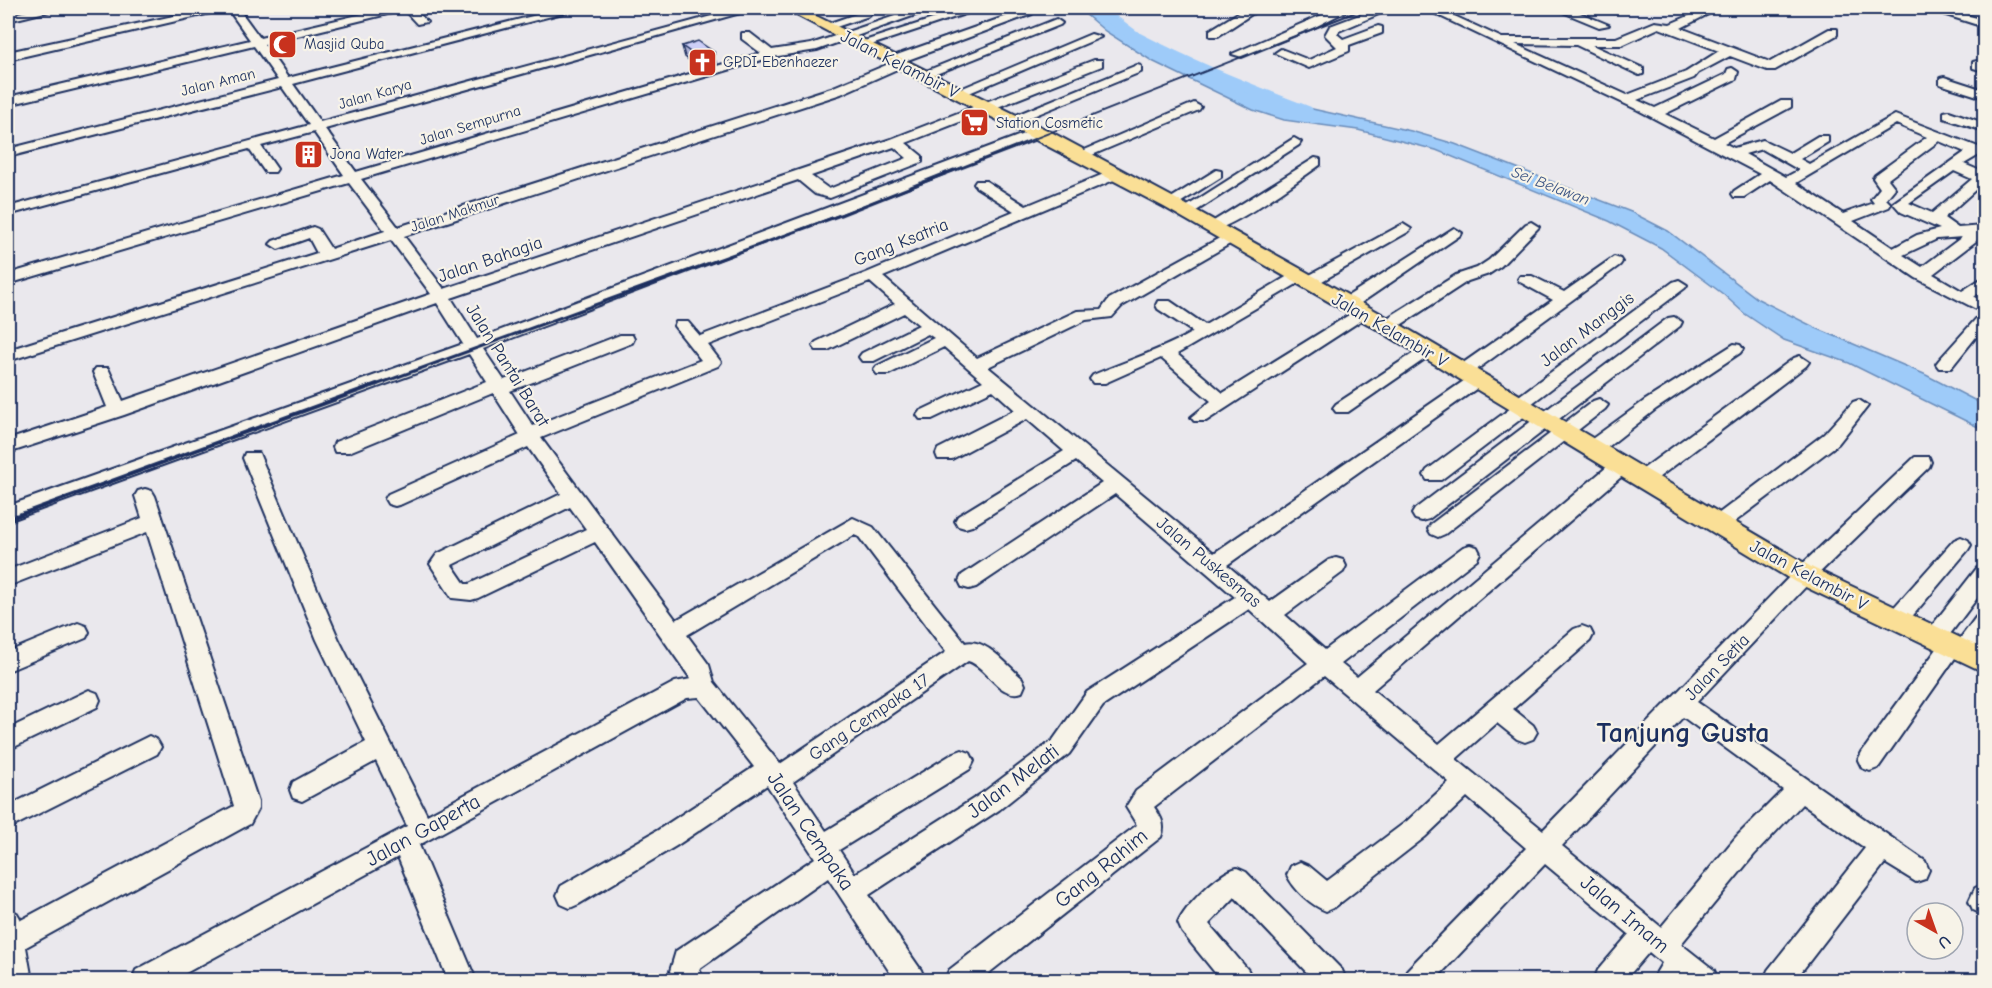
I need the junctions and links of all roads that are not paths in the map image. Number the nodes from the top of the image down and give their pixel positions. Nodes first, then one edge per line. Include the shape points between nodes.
1 (18, 8) edge
2 (38, 8) edge
3 (56, 8) edge
4 (223, 8) edge
5 (233, 8) edge
6 (400, 8) edge
7 (408, 8) edge
8 (576, 8) edge
9 (752, 8) edge
10 (790, 8) edge
11 (846, 8) edge
12 (929, 8) edge
13 (977, 8) edge
14 (1256, 8) edge
15 (1346, 8) edge
16 (1387, 8) edge
17 (1559, 8) edge
18 (1715, 8) edge
19 (1930, 8) edge
20 (1982, 8) edge
21 (1441, 9) edge
22 (876, 11) dead end
23 (1028, 12) dead end
24 (8, 18) edge
25 (1963, 18) junction
26 (421, 22) dead end
27 (819, 22) junction
28 (1056, 23) dead end
29 (1984, 24) edge
30 (1604, 25) dead end
31 (1672, 28) junction
32 (1378, 30) dead end
33 (1833, 32) dead end
34 (1214, 33) dead end
35 (746, 36) dead end
36 (1095, 37) dead end
37 (853, 39) junction
38 (1502, 40) junction
39 (258, 41) junction
40 (1577, 43) junction
41 (1342, 44) junction
42 (1729, 51) junction
43 (1281, 53) dead end
44 (770, 54) junction
45 (1238, 54) dead end
46 (8, 56) edge
47 (897, 61) junction
48 (1137, 69) dead end
49 (1639, 71) dead end
50 (1732, 72) dead end
51 (922, 75) junction
52 (1114, 79) junction
53 (1944, 81) dead end
54 (286, 82) junction
55 (957, 93) junction
56 (1984, 94) edge
57 (1961, 98) dead end
58 (1629, 99) junction
59 (809, 100) junction
60 (8, 101) edge
61 (1786, 104) dead end
62 (1984, 106) edge
63 (985, 107) junction
64 (1194, 107) dead end
65 (825, 112) dead end
66 (1658, 112) junction
67 (1949, 115) dead end
68 (1011, 120) junction
69 (1984, 127) edge
70 (317, 128) junction
71 (1040, 133) junction
72 (1938, 135) junction
73 (1822, 139) dead end
74 (896, 142) junction
75 (1294, 142) dead end
76 (1714, 143) junction
77 (253, 145) junction
78 (8, 153) edge
79 (1734, 153) junction
80 (1080, 155) junction
81 (1790, 159) junction
82 (1315, 162) dead end
83 (1953, 165) junction
84 (270, 169) dead end
85 (1810, 170) junction
86 (1770, 173) junction
87 (800, 174) junction
88 (1116, 174) junction
89 (1216, 174) dead end
90 (353, 178) junction
91 (1786, 183) junction
92 (981, 184) dead end
93 (1739, 194) dead end
94 (1178, 207) junction
95 (8, 211) edge
96 (1026, 213) junction
97 (1934, 219) junction
98 (1841, 220) junction
99 (1212, 227) junction
100 (1531, 227) dead end
101 (1403, 229) dead end
102 (1952, 231) junction
103 (394, 232) junction
104 (1454, 233) dead end
105 (1979, 236) edge
106 (1230, 238) junction
107 (278, 244) dead end
108 (326, 254) junction
109 (1893, 254) junction
110 (1614, 262) dead end
111 (1922, 275) junction
112 (872, 276) junction
113 (8, 279) edge
114 (1304, 279) junction
115 (1526, 279) dead end
116 (1984, 282) edge
117 (1679, 285) dead end
118 (441, 296) junction
119 (1962, 298) junction
120 (1565, 300) junction
121 (907, 305) junction
122 (1164, 305) dead end
123 (1984, 308) edge
124 (1355, 309) junction
125 (1984, 317) edge
126 (1674, 322) dead end
127 (682, 326) dead end
128 (930, 326) junction
129 (1387, 327) junction
130 (1205, 332) junction
131 (626, 339) dead end
132 (946, 339) junction
133 (699, 343) junction
134 (822, 346) dead end
135 (476, 349) junction
136 (1734, 349) dead end
137 (1426, 350) junction
138 (1163, 351) junction
139 (8, 356) edge
140 (868, 357) dead end
141 (1800, 362) dead end
142 (1945, 364) dead end
143 (977, 365) junction
144 (883, 370) dead end
145 (102, 372) dead end
146 (1469, 376) junction
147 (1099, 379) dead end
148 (996, 382) junction
149 (499, 386) junction
150 (1223, 402) junction
151 (1599, 405) dead end
152 (1859, 406) dead end
153 (1521, 407) junction
154 (1342, 408) dead end
155 (118, 411) junction
156 (1028, 411) junction
157 (926, 415) dead end
158 (1200, 417) dead end
159 (1543, 419) junction
160 (1564, 432) junction
161 (530, 436) junction
162 (8, 447) edge
163 (342, 447) dead end
164 (1592, 449) junction
165 (1077, 452) junction
166 (945, 454) dead end
167 (252, 458) dead end
168 (1922, 462) dead end
169 (1621, 466) junction
170 (1434, 475) dead end
171 (1643, 479) junction
172 (1115, 484) junction
173 (145, 496) dead end
174 (573, 497) junction
175 (395, 499) dead end
176 (8, 514) edge
177 (1422, 514) dead end
178 (965, 521) dead end
179 (153, 522) junction
180 (1717, 525) junction
181 (8, 526) edge
182 (1438, 529) dead end
183 (598, 532) junction
184 (1961, 545) dead end
185 (1470, 553) dead end
186 (1213, 564) junction
187 (1336, 566) dead end
188 (1984, 574) edge
189 (1804, 575) junction
190 (8, 578) edge
191 (969, 581) dead end
192 (1250, 598) junction
193 (1270, 614) junction
194 (1896, 620) junction
195 (1984, 623) edge
196 (78, 632) dead end
197 (671, 634) junction
198 (1582, 635) dead end
199 (1958, 650) edge
200 (960, 654) junction
201 (8, 662) edge
202 (1324, 663) junction
203 (1014, 685) dead end
204 (703, 687) junction
205 (1357, 690) junction
206 (89, 700) dead end
207 (1682, 704) junction
208 (1495, 708) junction
209 (1525, 732) dead end
210 (8, 740) edge
211 (381, 746) junction
212 (149, 747) dead end
213 (1438, 759) junction
214 (1870, 760) dead end
215 (962, 761) dead end
216 (773, 775) junction
217 (1466, 782) junction
218 (1801, 788) junction
219 (302, 790) dead end
220 (8, 818) edge
221 (413, 836) junction
222 (1882, 846) junction
223 (1545, 848) junction
224 (827, 854) junction
225 (1916, 870) dead end
226 (1300, 875) dead end
227 (852, 891) junction
228 (570, 895) dead end
229 (9, 931) edge
230 (1664, 955) edge
231 (18, 981) edge
232 (146, 981) edge
233 (462, 981) edge
234 (690, 981) edge
235 (911, 981) edge
236 (960, 981) edge
237 (1238, 981) edge
238 (1332, 981) edge
239 (1417, 981) edge
240 (1608, 981) edge
241 (1704, 981) edge
242 (1778, 981) edge

1 - 2 street
3 - 24 street
4 - 46 street
5 - 39 street, Jalan Pantai Barat
6 - 39 street
7 - 26 street
8 - 54 street, Jalan Aman
9 - 70 street, Jalan Karya
10 - 27 main road, Jalan Kelambir V
11 - 27 street
12 - 37 street
13 - 37 street
14 - 34 street
15 - 45 street
16 - 41 street via 1334,29 1331,35
17 - 30 street
18 - 31 street
19 - 25 street
20 - 25 street
21 - 38 street
22 - 27 street
23 - 47 street, Jalan Makmur
25 - 29 street
27 - 37 main road, Jalan Kelambir V
28 - 51 street
31 - 40 street via 1659,24 1624,41
31 - 42 street
32 - 41 street
33 - 42 street via 1771,67
35 - 44 street
36 - 55 street
37 - 44 street, Jalan Sempurna
37 - 47 main road, Jalan Kelambir V
38 - 40 street
38 - 58 street
39 - 54 street, Jalan Pantai Barat
39 - 60 street
40 - 49 street
41 - 43 street via 1345,48 1310,64
42 - 58 street via 1690,75
44 - 90 street, Jalan Sempurna
47 - 51 main road, Jalan Kelambir V
47 - 59 street, Jalan Makmur
48 - 52 street
50 - 66 street via 1732,76
51 - 55 main road, Jalan Kelambir V
52 - 63 street, Jalan Bahagia via 1095,64
52 - 68 street
53 - 56 street
54 - 70 street, Jalan Pantai Barat
54 - 78 street, Jalan Aman
55 - 63 main road, Jalan Kelambir V
57 - 62 street
58 - 66 street
59 - 65 street
59 - 103 street, Jalan Makmur
61 - 76 street
63 - 68 main road, Jalan Kelambir V
63 - 74 street, Jalan Bahagia
64 - 80 street
66 - 76 street
67 - 69 street
68 - 71 main road, Jalan Kelambir V
70 - 77 street, Jalan Karya
70 - 90 street, Jalan Pantai Barat
71 - 80 main road, Jalan Kelambir V
71 - 135 street
72 - 83 street via 1976,151
72 - 85 street via 1895,119
72 - 98 street via 1880,178 1888,188 1878,198 1884,204
73 - 81 street
74 - 87 street, Jalan Bahagia
74 - 87 street via 917,159 835,193 820,191
75 - 94 street
76 - 79 street
77 - 84 street
77 - 95 street, Jalan Karya
79 - 81 street via 1760,144
79 - 86 street
80 - 88 main road, Jalan Kelambir V
81 - 85 street
82 - 99 street
83 - 97 street via 1980,178
83 - 97 street via 1900,203
85 - 91 street
86 - 91 street
86 - 93 street
87 - 118 street, Jalan Bahagia
88 - 94 main road, Jalan Kelambir V
88 - 96 street, Gang Ksatria
89 - 94 street
90 - 103 street, Jalan Pantai Barat
90 - 113 street, Jalan Sempurna
91 - 98 street
92 - 96 street
94 - 99 main road, Jalan Kelambir V
96 - 112 street, Gang Ksatria
97 - 102 street
98 - 109 street
99 - 106 main road, Jalan Kelambir V
100 - 129 street via 1495,263 1462,278
101 - 114 street
102 - 105 street
102 - 109 street via 1923,237
103 - 108 street, Jalan Makmur
103 - 118 street, Jalan Pantai Barat
104 - 124 street
105 - 111 street
106 - 114 main road, Jalan Kelambir V
106 - 143 street via 1114,303 1111,311 1095,317 1083,315
107 - 108 street via 313,232
108 - 139 street, Jalan Makmur
109 - 111 street
110 - 120 street
111 - 119 street
112 - 121 street, Jalan Puskesmas
112 - 133 street, Gang Ksatria
114 - 124 main road, Jalan Kelambir V
114 - 130 street
115 - 120 street
116 - 119 street
117 - 153 street, Jalan Manggis
118 - 135 street, Jalan Pantai Barat
118 - 155 street, Jalan Bahagia
119 - 123 street
120 - 146 street
121 - 128 street, Jalan Puskesmas
121 - 134 street
122 - 130 street
124 - 129 main road, Jalan Kelambir V
124 - 150 street
125 - 142 street
126 - 159 street
127 - 133 street
128 - 132 street, Jalan Puskesmas
128 - 140 street
129 - 137 main road, Jalan Kelambir V
130 - 138 street via 1178,348
131 - 149 street
132 - 143 street, Jalan Puskesmas
132 - 144 street
133 - 161 street via 713,360 711,363
135 - 149 street, Jalan Pantai Barat
135 - 176 street
135 - 181 street
136 - 164 street
137 - 146 main road, Jalan Kelambir V
137 - 154 street
138 - 147 street
138 - 150 street
141 - 171 street
143 - 148 street, Jalan Puskesmas
145 - 155 street
146 - 153 main road, Jalan Kelambir V
146 - 186 street
148 - 156 street, Jalan Puskesmas
148 - 157 street
149 - 161 street, Jalan Pantai Barat
149 - 163 street
150 - 158 street
151 - 160 street
152 - 180 street via 1831,439
153 - 159 main road, Jalan Kelambir V
153 - 170 street, Jalan Manggis
155 - 162 street, Jalan Bahagia
156 - 165 street, Jalan Puskesmas
156 - 166 street
159 - 160 main road, Jalan Kelambir V
159 - 177 street
160 - 164 main road, Jalan Kelambir V
160 - 182 street
161 - 174 street, Jalan Pantai Barat
161 - 175 street
164 - 169 main road, Jalan Kelambir V
165 - 172 street, Jalan Puskesmas
165 - 178 street
167 - 211 street via 328,640
168 - 189 street, Jalan Setia
169 - 171 main road, Jalan Kelambir V
169 - 205 street
171 - 180 main road, Jalan Kelambir V
172 - 186 street, Jalan Puskesmas
172 - 191 street
173 - 179 street
174 - 183 street, Jalan Pantai Barat
174 - 183 street via 440,564 459,592 471,592
179 - 190 street
179 - 229 street via 246,809 241,816
180 - 189 main road, Jalan Kelambir V
183 - 197 street, Jalan Pantai Barat
184 - 194 street
185 - 202 street
186 - 192 street, Jalan Puskesmas
187 - 193 street
188 - 199 street
189 - 194 main road, Jalan Kelambir V
189 - 207 street, Jalan Setia
192 - 193 street, Jalan Puskesmas
192 - 227 street, Jalan Melati via 1095,699 1061,747 990,802
193 - 202 street, Jalan Puskesmas
194 - 199 main road, Jalan Kelambir V
195 - 199 street
196 - 201 street
197 - 200 street via 853,526 866,532
197 - 204 street, Jalan Pantai Barat via 701,672
198 - 208 street
199 - 214 street
200 - 203 street via 976,652
200 - 216 street, Gang Cempaka 17
202 - 205 street, Jalan Puskesmas
202 - 236 street, Gang Rahim via 1144,799 1138,807 1152,829
204 - 216 street, Jalan Cempaka
204 - 221 street, Jalan Gaperta via 683,689
205 - 213 street, Jalan Puskesmas
206 - 210 street
207 - 218 street
207 - 223 street, Jalan Setia
208 - 209 street
208 - 213 street
211 - 219 street
211 - 221 street
212 - 220 street
213 - 217 street, Jalan Puskesmas
215 - 224 street
216 - 224 street, Jalan Cempaka
216 - 228 street, Gang Cempaka 17
217 - 223 street, Jalan Puskesmas
217 - 226 street via 1416,829 1326,898
218 - 222 street
218 - 230 street via 1745,846
221 - 232 street, Jalan Gaperta
221 - 233 street
222 - 225 street
222 - 242 street
223 - 230 street, Jalan Imam
223 - 239 street, Jalan Setia
224 - 227 street, Jalan Cempaka
224 - 234 street via 686,962 684,971
227 - 235 street, Jalan Cempaka
229 - 231 street
230 - 240 street
230 - 241 street, Jalan Imam
237 - 238 street via 1191,923 1237,881

